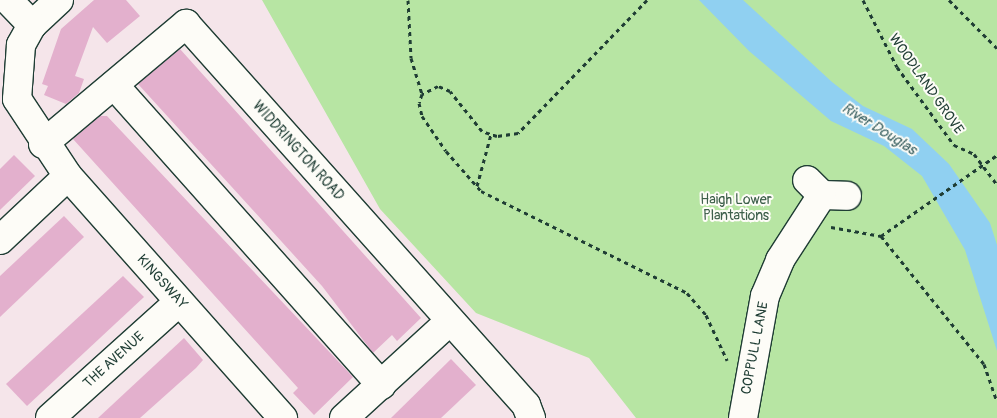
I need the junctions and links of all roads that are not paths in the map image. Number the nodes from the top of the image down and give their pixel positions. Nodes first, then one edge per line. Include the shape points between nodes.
1 (8, 0) edge
2 (59, 0) edge
3 (32, 26) junction
4 (114, 85) junction
5 (43, 144) junction
6 (68, 176) junction
7 (826, 190) dead end
8 (0, 240) edge
9 (179, 302) junction
10 (450, 321) junction
11 (381, 385) junction
12 (523, 414) edge
13 (50, 418) edge
14 (283, 418) edge
15 (344, 418) edge
16 (743, 418) edge

1 - 3 street
2 - 3 street, KINGSWAY
3 - 5 street, KINGSWAY via 21,46 17,99
4 - 5 street, WIDDRINGTON ROAD
4 - 10 street, WIDDRINGTON ROAD via 186,24
4 - 11 street
5 - 6 street, KINGSWAY
6 - 8 street
6 - 9 street, KINGSWAY
7 - 16 street, COPPULL LANE via 780,260 765,296
9 - 13 street, THE AVENUE
9 - 14 street, KINGSWAY
10 - 11 street
10 - 12 street, WIDDRINGTON ROAD
11 - 15 street

